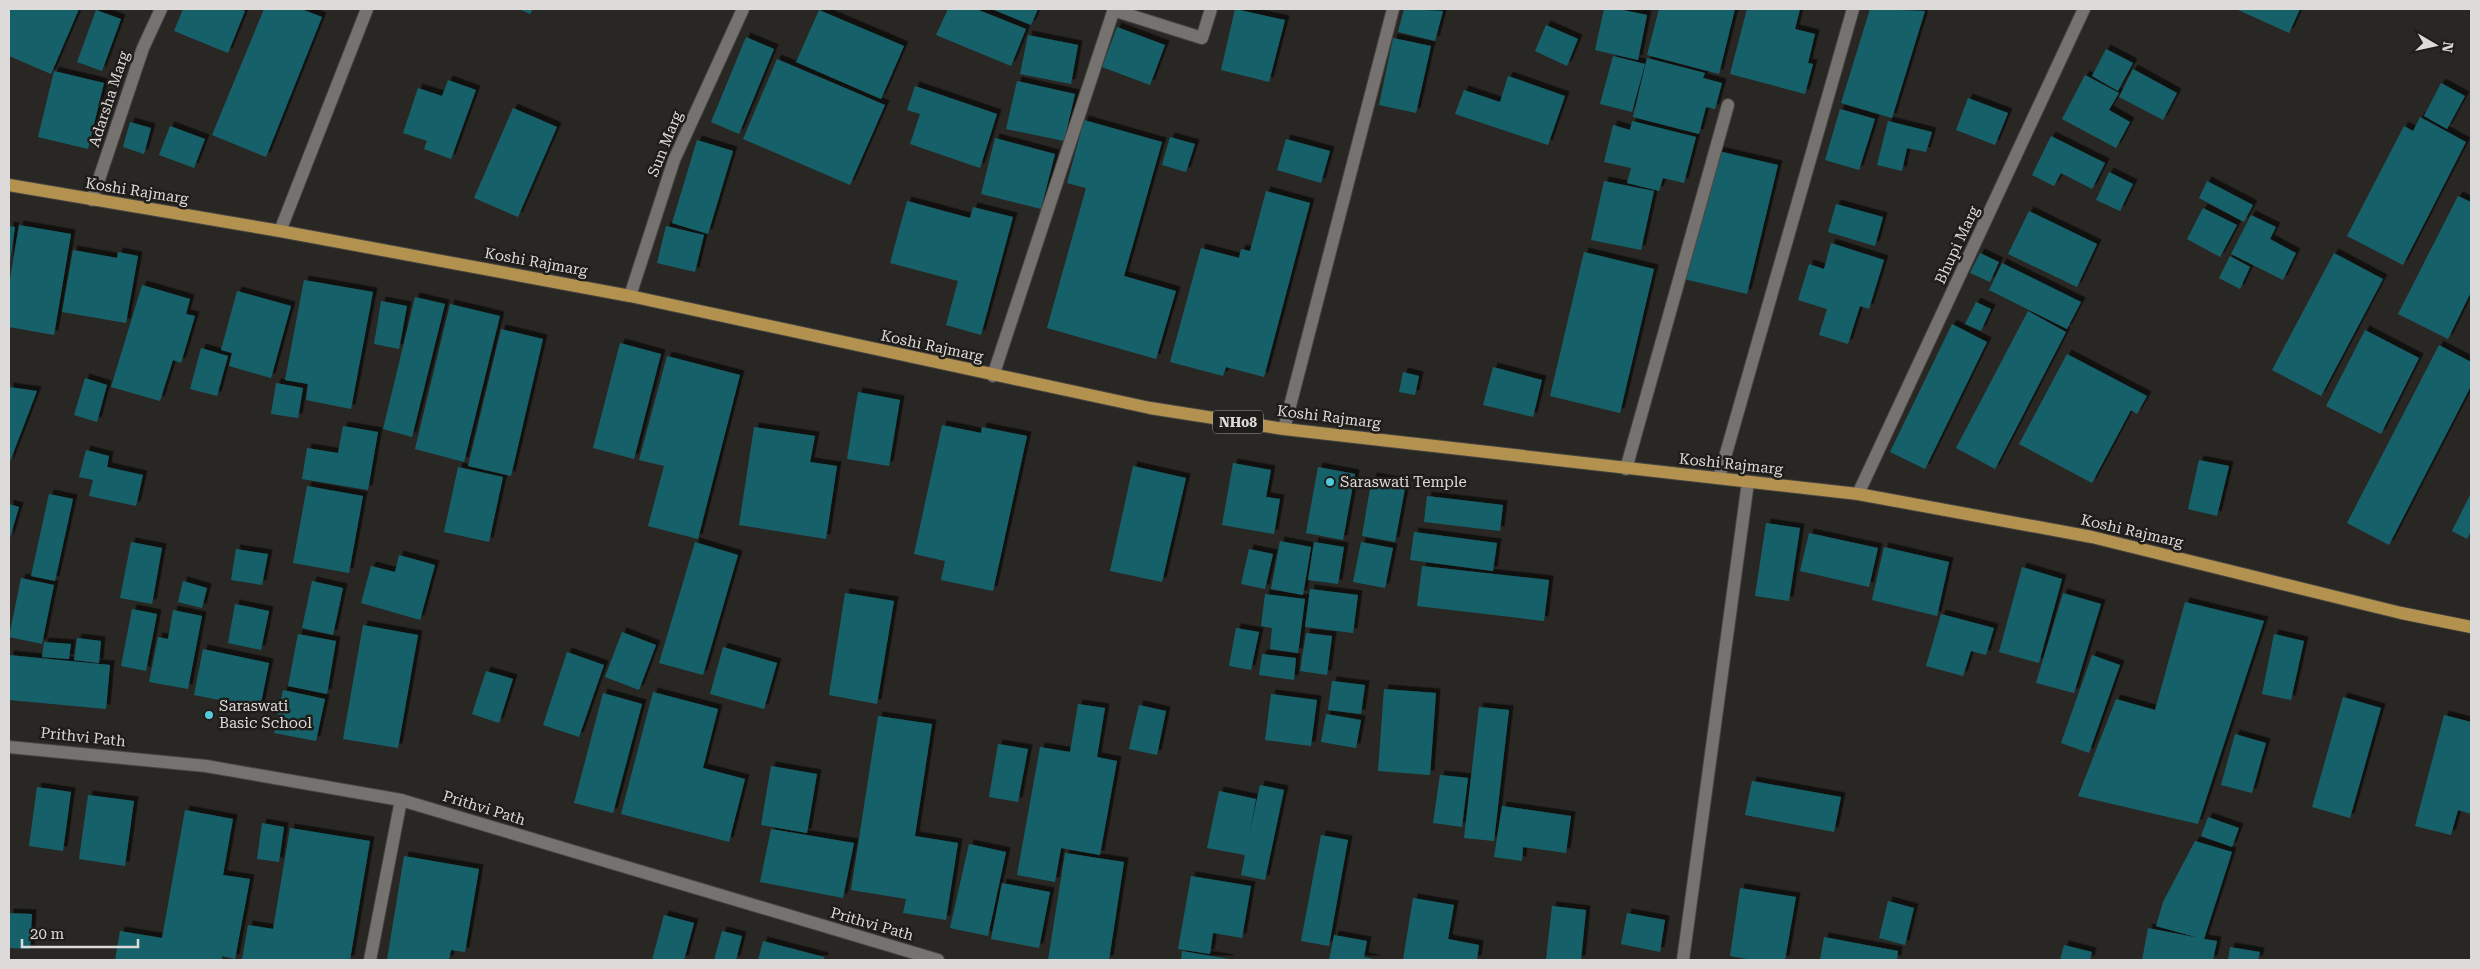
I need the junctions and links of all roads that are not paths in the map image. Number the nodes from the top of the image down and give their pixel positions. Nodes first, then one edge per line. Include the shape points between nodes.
1 (161, 9) edge
2 (367, 9) edge
3 (743, 9) edge
4 (1114, 9) edge
5 (1211, 9) edge
6 (1393, 9) edge
7 (1853, 9) edge
8 (2084, 9) edge
9 (1728, 105) dead end
10 (9, 185) edge
11 (92, 200) junction
12 (280, 231) junction
13 (630, 296) junction
14 (993, 376) junction
15 (1284, 429) junction
16 (1626, 469) junction
17 (1719, 478) junction
18 (1748, 482) junction
19 (1858, 494) junction
20 (2471, 627) edge
21 (9, 747) edge
22 (401, 800) junction
23 (370, 960) edge
24 (938, 960) edge
25 (1683, 960) edge

1 - 11 street, Adarsha Marg via 143,48
2 - 12 street
3 - 13 street, Sun Marg via 674,160
4 - 5 street via 1202,38
4 - 14 street
6 - 15 street
7 - 17 street
8 - 19 street, Bhupi Marg
9 - 16 street
10 - 11 main road, Koshi Rajmarg / NH08
11 - 12 main road, Koshi Rajmarg / NH08
12 - 13 main road, Koshi Rajmarg / NH08
13 - 14 main road, Koshi Rajmarg / NH08
14 - 15 main road, Koshi Rajmarg / NH08 via 1150,408
15 - 16 main road, Koshi Rajmarg / NH08
16 - 17 main road, Koshi Rajmarg / NH08
17 - 18 main road, Koshi Rajmarg / NH08
18 - 19 main road, Koshi Rajmarg / NH08
18 - 25 street
19 - 20 main road, Koshi Rajmarg / NH08 via 2092,537 2401,613
21 - 22 street, Prithvi Path via 206,766
22 - 23 street
22 - 24 street, Prithvi Path

